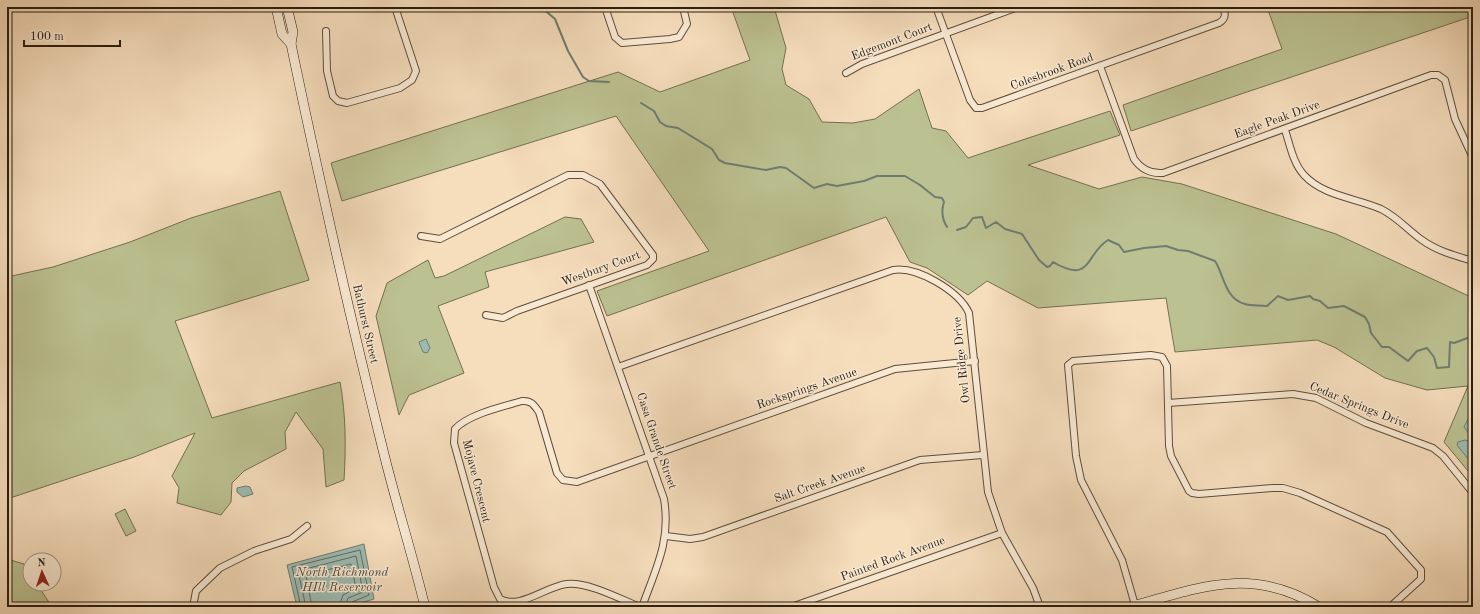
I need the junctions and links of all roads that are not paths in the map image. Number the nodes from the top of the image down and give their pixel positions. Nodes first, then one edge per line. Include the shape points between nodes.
1 (276, 7) edge
2 (287, 7) edge
3 (395, 7) edge
4 (605, 7) edge
5 (683, 7) edge
6 (936, 7) edge
7 (1018, 7) edge
8 (1223, 7) edge
9 (326, 31) dead end
10 (945, 33) junction
11 (291, 44) junction
12 (1100, 66) junction
13 (846, 73) dead end
14 (1285, 130) junction
15 (1473, 158) edge
16 (421, 236) dead end
17 (1473, 261) edge
18 (589, 285) junction
19 (486, 314) dead end
20 (975, 360) junction
21 (618, 367) junction
22 (1168, 403) junction
23 (983, 455) junction
24 (650, 456) junction
25 (1473, 493) edge
26 (307, 526) dead end
27 (1002, 533) junction
28 (666, 536) junction
29 (1132, 606) edge
30 (193, 607) edge
31 (425, 607) edge
32 (641, 607) edge
33 (791, 607) edge
34 (1040, 607) edge
35 (1319, 607) edge
36 (1390, 607) edge

1 - 11 main road, Bathurst Street via 282,34
2 - 11 main road, Bathurst Street via 293,32
3 - 9 street via 416,71 412,80 400,88 347,103 338,101 333,96 327,71
4 - 5 street via 615,37 622,43 679,36 687,24
6 - 10 street, Colesbrook Road
7 - 10 street, Edgemont Court
8 - 12 street, Colesbrook Road via 1224,20 1219,23
10 - 12 street, Colesbrook Road via 970,100 976,108
10 - 13 street, Edgemont Court via 862,64
11 - 31 main road, Bathurst Street via 382,448
12 - 14 street, Eagle Peak Drive via 1134,159 1150,172 1163,174
14 - 15 street, Eagle Peak Drive via 1431,75 1438,75 1445,80 1455,119
14 - 17 street via 1298,166 1314,184 1381,209 1429,245
16 - 18 street, Westbury Court via 440,239 568,175 583,175 600,184 651,251 653,259 647,265
18 - 19 street, Westbury Court via 503,318
18 - 21 street, Casa Grande Street
20 - 21 street, Owl Ridge Drive via 971,318 964,303 921,274 900,269
20 - 23 street, Owl Ridge Drive
20 - 24 street, Rocksprings Avenue via 894,369
21 - 24 street, Casa Grande Street
22 - 25 street, Cedar Springs Drive via 1293,394 1316,398 1366,423 1433,448 1443,456
22 - 29 street via 1167,366 1158,355 1073,360 1068,365 1076,456 1081,480 1122,560
22 - 36 street via 1171,456 1192,493 1283,488 1378,526 1393,536 1421,570 1422,575 1421,579
23 - 27 street, Owl Ridge Drive via 988,492
23 - 28 street, Salt Creek Avenue via 920,460 703,537 690,539
24 - 28 street, Casa Grande Street via 664,499
24 - 32 street, Mojave Crescent via 577,482 563,480 557,473 539,412 528,400 463,421 455,429 454,443 494,587 500,599 512,602 566,584 575,584 587,586
26 - 30 street via 291,539 254,551 220,568 196,591
27 - 33 street, Painted Rock Avenue
27 - 34 street, Owl Ridge Drive via 1033,588
28 - 32 street, Casa Grande Street
29 - 35 main road via 1206,586 1242,583 1281,589

